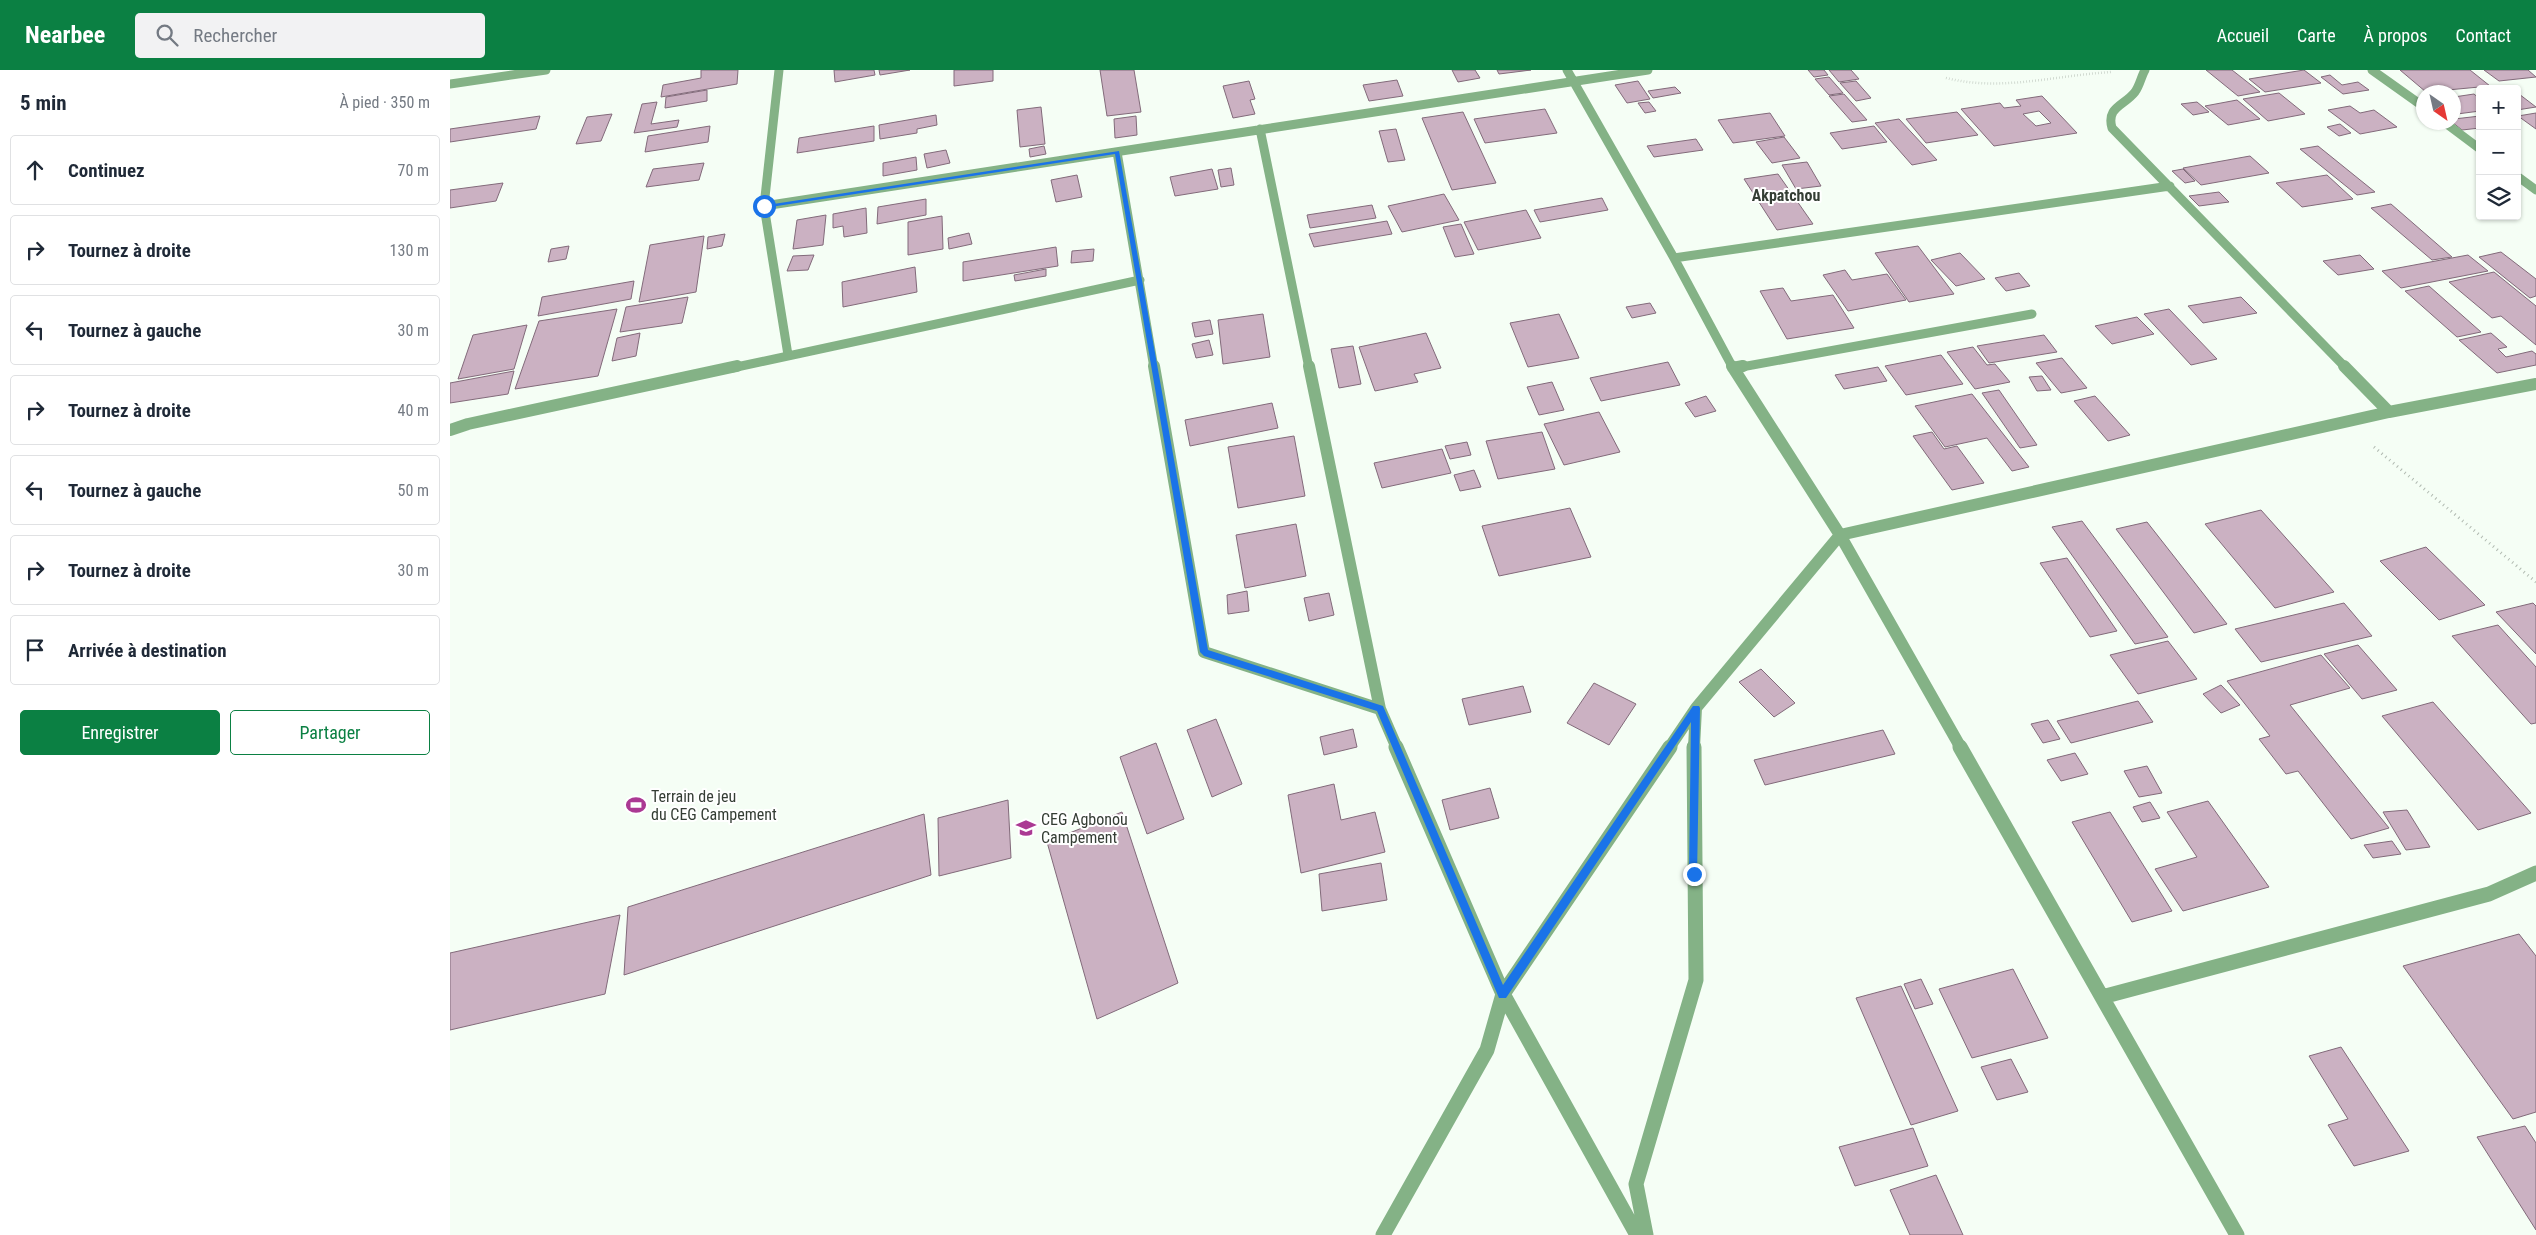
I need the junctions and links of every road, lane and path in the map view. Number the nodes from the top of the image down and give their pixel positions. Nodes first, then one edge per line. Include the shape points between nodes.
1 (546, 70) edge
2 (779, 70) edge
3 (1648, 70) edge
4 (2372, 70) edge
5 (2144, 72) edge
6 (1570, 75) edge
7 (1946, 78) dead end
8 (450, 84) edge
9 (2416, 101) edge
10 (1260, 129) junction
11 (2455, 130) edge
12 (2476, 146) edge
13 (1117, 152) junction
14 (2521, 179) edge
15 (2170, 186) junction
16 (2536, 190) edge
17 (764, 206) junction
18 (1674, 258) junction
19 (1140, 280) junction
20 (2032, 314) dead end
21 (788, 355) junction
22 (1733, 368) junction
23 (2536, 384) edge
24 (2389, 412) junction
25 (2346, 422) junction
26 (450, 430) edge
27 (1840, 535) junction
28 (2536, 582) edge
29 (1380, 708) junction
30 (1696, 708) junction
31 (2536, 873) edge
32 (1503, 994) junction
33 (2102, 997) junction
34 (1382, 1235) edge
35 (1637, 1235) edge
36 (1646, 1235) edge
37 (2237, 1235) edge

1 - 8 street
2 - 17 street
3 - 6 street
4 - 9 street
5 - 7 path via 2088,72 2024,83 1982,85
5 - 15 street via 2136,92 2111,112 2109,120 2112,128
6 - 10 street
6 - 18 street
10 - 13 street
10 - 29 street
11 - 12 street
13 - 17 street
13 - 19 street
14 - 16 street
15 - 18 street
15 - 24 street
17 - 21 street
18 - 22 street
19 - 21 street
19 - 29 street via 1204,652
20 - 22 street
21 - 26 street
22 - 27 street
23 - 24 street
24 - 25 street
25 - 27 street
25 - 28 path
27 - 30 street
27 - 33 street
29 - 32 street
30 - 32 street
30 - 36 street via 1696,980 1636,1184
31 - 33 street via 2489,894
32 - 34 street via 1488,1050
32 - 35 street
33 - 37 street

